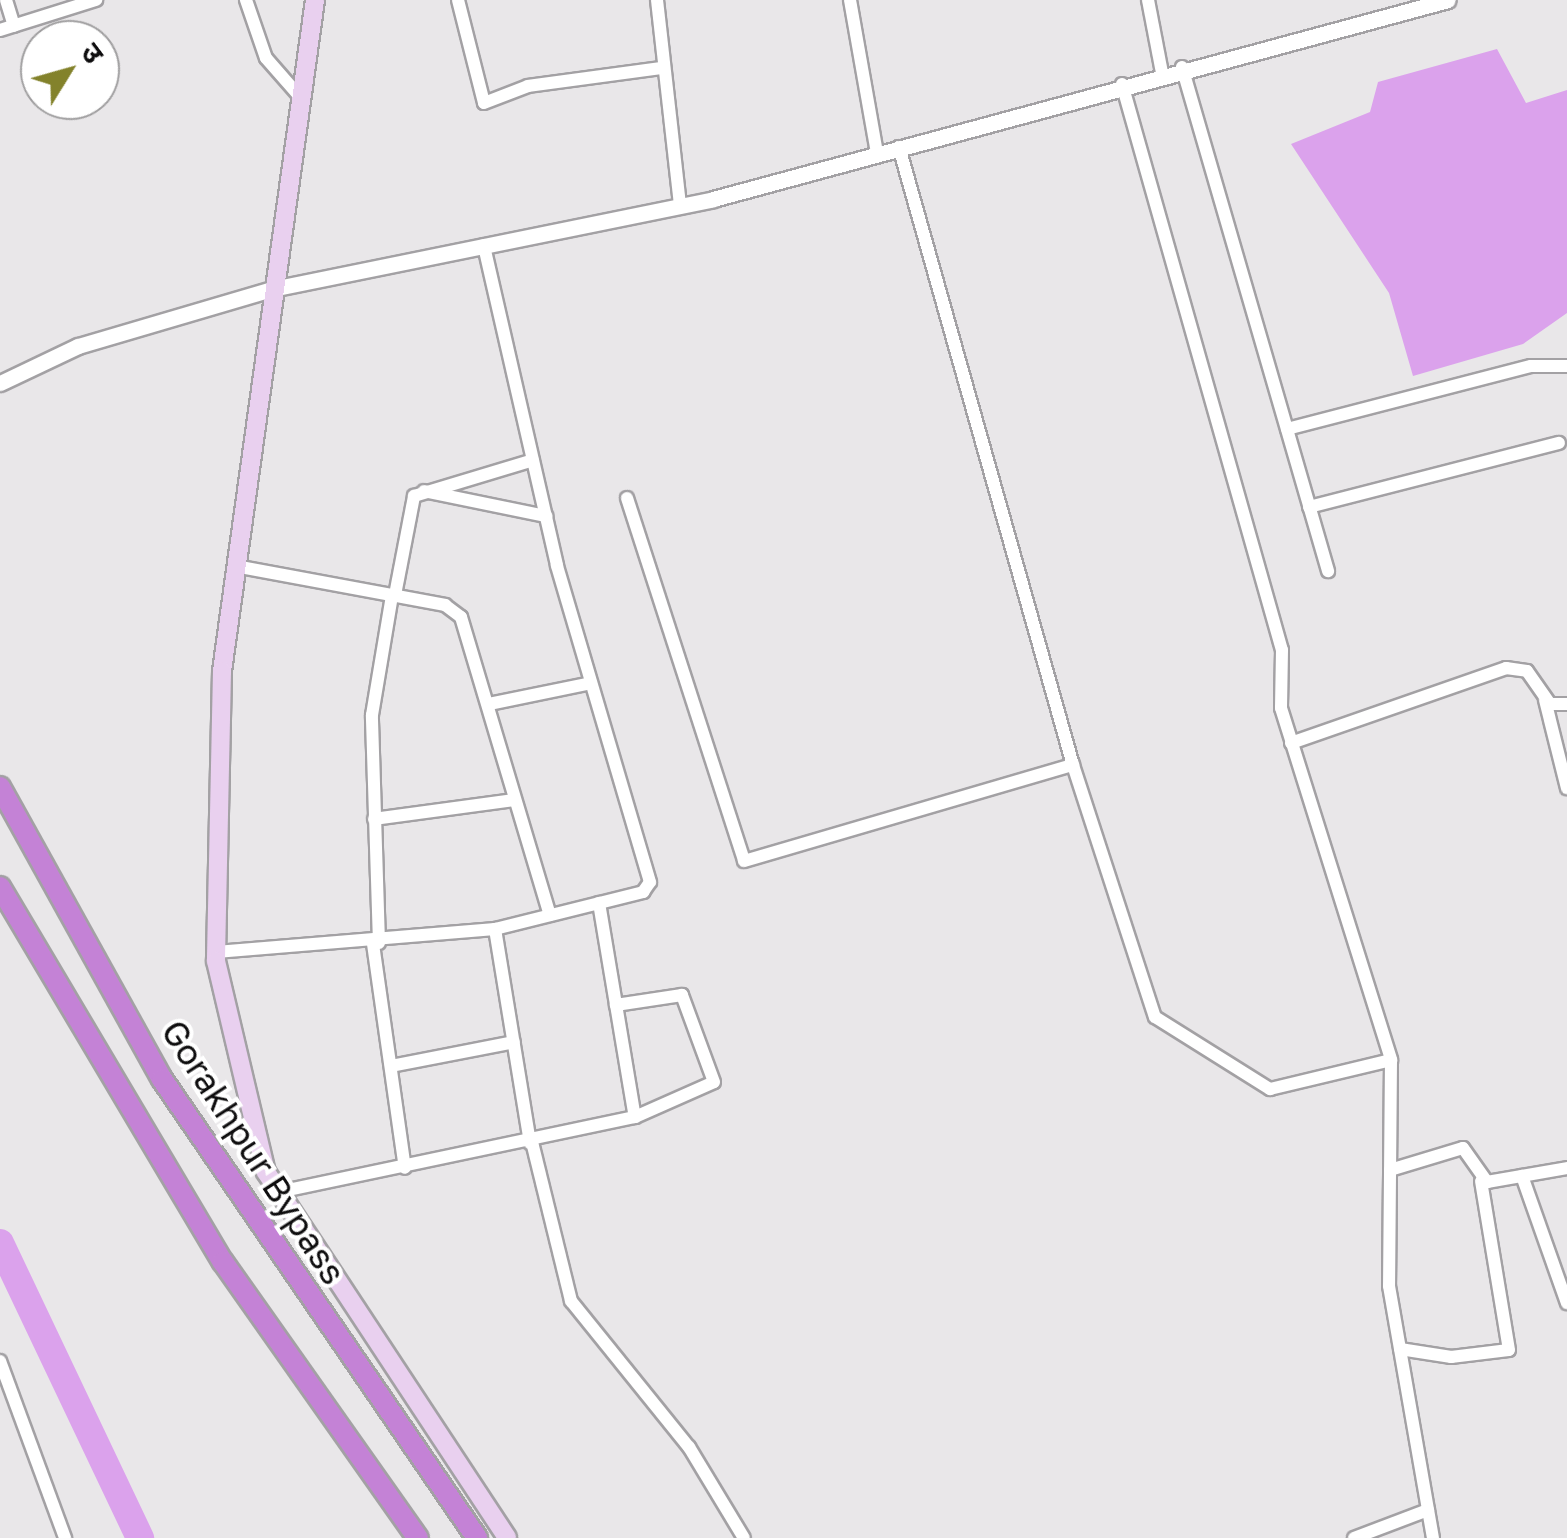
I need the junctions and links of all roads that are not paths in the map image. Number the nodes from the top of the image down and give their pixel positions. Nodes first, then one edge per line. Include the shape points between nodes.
1 (6, 0) edge
2 (96, 0) edge
3 (246, 0) edge
4 (315, 0) edge
5 (458, 0) edge
6 (657, 0) edge
7 (850, 0) edge
8 (1148, 0) edge
9 (1448, 0) edge
10 (1417, 2) edge
11 (7, 28) edge
12 (662, 68) junction
13 (1182, 68) junction
14 (1162, 73) junction
15 (1122, 84) junction
16 (300, 98) junction
17 (899, 147) junction
18 (878, 153) junction
19 (680, 206) junction
20 (484, 245) junction
21 (272, 288) junction
22 (1567, 366) edge
23 (0, 383) edge
24 (1287, 429) junction
25 (1559, 444) dead end
26 (533, 460) junction
27 (422, 491) junction
28 (627, 498) dead end
29 (1309, 507) junction
30 (546, 516) junction
31 (236, 566) junction
32 (1328, 571) dead end
33 (393, 595) junction
34 (592, 683) junction
35 (1544, 700) junction
36 (488, 704) junction
37 (1567, 704) edge
38 (1292, 743) junction
39 (1073, 765) junction
40 (0, 787) edge
41 (1567, 788) edge
42 (514, 800) junction
43 (374, 819) junction
44 (0, 888) edge
45 (599, 903) junction
46 (550, 915) junction
47 (495, 929) junction
48 (376, 943) junction
49 (216, 952) junction
50 (616, 1005) junction
51 (514, 1042) junction
52 (1391, 1060) junction
53 (390, 1066) junction
54 (634, 1117) junction
55 (531, 1143) junction
56 (405, 1168) junction
57 (1567, 1168) edge
58 (1390, 1170) junction
59 (1522, 1176) junction
60 (1481, 1180) junction
61 (279, 1192) junction
62 (1567, 1303) edge
63 (1400, 1349) junction
64 (0, 1361) edge
65 (1428, 1510) junction
66 (66, 1538) edge
67 (418, 1538) edge
68 (478, 1538) edge
69 (507, 1538) edge
70 (744, 1538) edge
71 (1354, 1538) edge
72 (1433, 1538) edge

1 - 11 street
2 - 11 street
3 - 16 street via 266,58
4 - 16 main road
5 - 12 street via 484,102 528,86
6 - 12 street
7 - 18 street
8 - 14 street
9 - 10 street
10 - 13 street
12 - 19 street
13 - 14 street
13 - 24 street
14 - 15 street
15 - 17 street
15 - 38 street via 1282,650
16 - 21 main road
17 - 18 street
17 - 39 street
18 - 19 street
19 - 20 street
20 - 21 street
20 - 26 street
21 - 23 street via 78,346
21 - 31 main road
22 - 24 street via 1532,366
24 - 29 street
25 - 29 street
26 - 27 street
26 - 30 street
27 - 30 street
27 - 33 street via 406,511
28 - 39 street via 744,861
29 - 32 street
30 - 34 street
31 - 33 street
31 - 49 main road via 213,846
33 - 36 street via 461,617
33 - 43 street via 372,715
34 - 36 street
34 - 45 street via 650,882
35 - 37 street
35 - 38 street via 1527,671 1506,668
35 - 41 street
36 - 42 street
38 - 52 street
39 - 52 street via 1161,1025 1270,1089
40 - 68 highway, Gorakhpur Bypass via 162,1079
42 - 43 street
42 - 46 street
43 - 48 street
44 - 67 highway via 223,1262
45 - 46 street
45 - 50 street
46 - 47 street
47 - 48 street
47 - 51 street
48 - 49 street
48 - 53 street
49 - 61 main road via 266,1172
50 - 54 street
50 - 54 street via 682,995 716,1074 708,1086
51 - 53 street
51 - 55 street
52 - 58 street
53 - 56 street
54 - 55 street
55 - 56 street
55 - 70 street via 571,1301 689,1448
56 - 61 street
57 - 59 street
58 - 60 street via 1470,1148
58 - 63 street via 1389,1286
59 - 60 street
59 - 62 street
60 - 63 street via 1509,1350 1451,1357
61 - 69 main road
63 - 65 street
64 - 66 street
65 - 71 street
65 - 72 street

